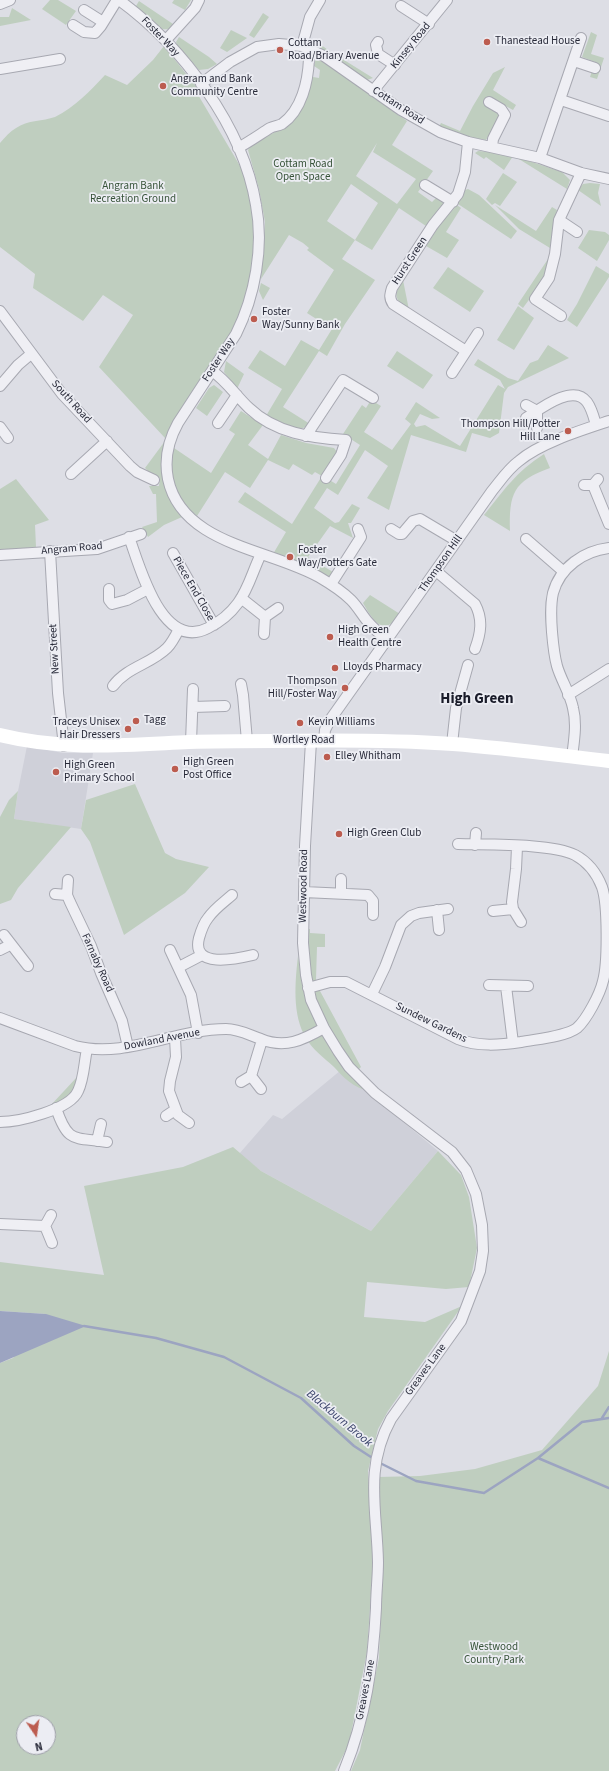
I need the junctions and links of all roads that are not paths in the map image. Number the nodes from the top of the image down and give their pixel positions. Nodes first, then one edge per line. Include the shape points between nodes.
1 (10, 0) edge
2 (118, 0) edge
3 (198, 0) edge
4 (320, 0) edge
5 (447, 0) edge
6 (0, 4) edge
7 (400, 7) edge
8 (84, 10) dead end
9 (103, 22) junction
10 (429, 24) junction
11 (74, 25) dead end
12 (581, 38) dead end
13 (166, 40) junction
14 (378, 42) dead end
15 (302, 46) junction
16 (60, 59) dead end
17 (309, 59) dead end
18 (574, 61) junction
19 (395, 65) junction
20 (0, 68) edge
21 (595, 68) dead end
22 (202, 84) junction
23 (374, 91) junction
24 (561, 100) junction
25 (489, 102) dead end
26 (609, 116) edge
27 (468, 142) junction
28 (492, 146) junction
29 (238, 148) junction
30 (540, 158) junction
31 (581, 173) junction
32 (609, 179) edge
33 (425, 185) dead end
34 (453, 202) junction
35 (559, 220) junction
36 (577, 232) dead end
37 (0, 311) edge
38 (561, 316) dead end
39 (478, 333) dead end
40 (466, 351) junction
41 (31, 354) junction
42 (212, 371) junction
43 (452, 373) dead end
44 (0, 386) edge
45 (237, 395) junction
46 (373, 398) dead end
47 (526, 405) dead end
48 (537, 411) junction
49 (526, 418) dead end
50 (609, 421) edge
51 (218, 423) dead end
52 (596, 426) junction
53 (0, 428) edge
54 (537, 428) dead end
55 (306, 436) junction
56 (8, 438) dead end
57 (107, 441) junction
58 (71, 474) dead end
59 (326, 478) dead end
60 (147, 480) dead end
61 (592, 483) dead end
62 (609, 524) edge
63 (358, 529) dead end
64 (391, 529) dead end
65 (141, 534) dead end
66 (129, 537) junction
67 (526, 538) dead end
68 (457, 541) junction
69 (609, 548) edge
70 (50, 551) junction
71 (173, 552) dead end
72 (261, 554) junction
73 (0, 555) edge
74 (436, 572) junction
75 (564, 572) junction
76 (332, 584) junction
77 (110, 589) dead end
78 (148, 589) junction
79 (242, 598) junction
80 (278, 608) dead end
81 (265, 616) junction
82 (214, 625) junction
83 (179, 629) junction
84 (264, 634) dead end
85 (388, 641) junction
86 (474, 649) dead end
87 (468, 665) dead end
88 (609, 669) edge
89 (241, 684) dead end
90 (113, 686) dead end
91 (193, 689) dead end
92 (568, 694) junction
93 (225, 706) dead end
94 (193, 707) junction
95 (0, 735) edge
96 (247, 741) junction
97 (317, 741) junction
98 (191, 742) junction
99 (452, 744) junction
100 (64, 746) junction
101 (572, 757) junction
102 (609, 761) edge
103 (476, 833) dead end
104 (458, 844) dead end
105 (475, 845) junction
106 (517, 847) junction
107 (342, 879) dead end
108 (68, 880) dead end
109 (304, 892) junction
110 (341, 892) junction
111 (55, 894) dead end
112 (67, 895) junction
113 (232, 895) dead end
114 (513, 909) junction
115 (493, 911) dead end
116 (373, 915) dead end
117 (521, 922) dead end
118 (439, 930) dead end
119 (4, 935) dead end
120 (10, 945) junction
121 (0, 950) edge
122 (170, 950) dead end
123 (202, 955) junction
124 (253, 955) dead end
125 (28, 966) dead end
126 (179, 967) junction
127 (489, 985) dead end
128 (506, 986) junction
129 (528, 986) dead end
130 (308, 988) junction
131 (372, 994) junction
132 (0, 1018) edge
133 (324, 1028) junction
134 (198, 1033) junction
135 (175, 1038) junction
136 (262, 1040) junction
137 (513, 1043) junction
138 (128, 1047) junction
139 (87, 1049) junction
140 (251, 1076) junction
141 (241, 1082) dead end
142 (261, 1089) dead end
143 (56, 1108) junction
144 (175, 1110) junction
145 (166, 1116) dead end
146 (0, 1122) edge
147 (189, 1123) dead end
148 (101, 1124) dead end
149 (97, 1141) junction
150 (107, 1142) dead end
151 (51, 1215) dead end
152 (0, 1224) edge
153 (45, 1226) junction
154 (52, 1243) dead end
155 (344, 1771) edge

1 - 6 street
2 - 9 street, Foster Way
2 - 13 street, Foster Way
3 - 13 street via 196,8 183,16
4 - 15 street via 310,17
5 - 10 street, Kinsey Road
7 - 10 street
8 - 9 street
9 - 11 street, Foster Way via 95,32 84,32
10 - 19 street, Kinsey Road
12 - 18 street
13 - 22 street, Foster Way
14 - 19 street via 378,54
15 - 22 street, Cottam Road via 279,44 257,47 230,62
15 - 23 street, Cottam Road via 335,63
16 - 20 street
17 - 29 street via 312,72 287,119
18 - 21 street
18 - 24 street
19 - 23 street, Kinsey Road
22 - 29 street, Foster Way
23 - 27 street, Cottam Road via 427,126
24 - 26 street
24 - 30 street
25 - 28 street via 501,109 505,115
27 - 28 street, Cottam Road
27 - 34 street, Hurst Green via 465,172
28 - 30 street, Cottam Road
29 - 42 street, Foster Way via 256,205 259,232 256,262 243,320
30 - 31 street, Cottam Road
31 - 32 street, Cottam Road
31 - 35 street
33 - 34 street
34 - 40 street, Hurst Green via 433,225 392,288 390,300
35 - 36 street
35 - 38 street via 552,269 535,299
37 - 41 street, South Road
39 - 40 street
40 - 43 street
41 - 44 street
41 - 57 street, South Road via 69,403
42 - 45 street
42 - 72 street, Foster Way via 171,437 166,463 170,486 184,512 200,526
45 - 51 street
45 - 55 street via 263,419 285,430
46 - 55 street via 344,380
47 - 48 street
48 - 49 street
48 - 52 street via 564,396 580,396 590,407
48 - 54 street
50 - 52 street, Thompson Hill
52 - 68 street, Thompson Hill via 543,446 520,460 492,491
53 - 56 street
55 - 59 street via 346,440 341,455
57 - 58 street
57 - 60 street, South Road
61 - 62 street
63 - 76 street via 362,536
64 - 68 street via 402,534 413,520 420,518
65 - 66 street, Angram Road
66 - 70 street, Angram Road via 97,549
66 - 78 street
67 - 75 street
68 - 74 street, Thompson Hill
69 - 75 street via 584,555
70 - 73 street, Angram Road
70 - 100 street, New Street via 58,693
71 - 82 street, Piece End Close
72 - 76 street, Foster Way
72 - 79 street
74 - 85 street, Thompson Hill
74 - 86 street via 475,604 479,611 481,628
75 - 92 street via 553,592 551,612 557,666
76 - 85 street, Foster Way via 353,601 370,624
77 - 78 street via 109,600 112,604 127,600
78 - 83 street via 171,624
79 - 81 street
79 - 82 street via 228,616
80 - 81 street
81 - 84 street
82 - 83 street via 193,632
83 - 90 street via 169,647 128,672
85 - 97 street, Thompson Hill
87 - 99 street via 459,693
88 - 92 street
89 - 96 street via 248,695
91 - 94 street
92 - 101 street via 575,718
93 - 94 street
94 - 98 street
95 - 100 street, Wortley Road
96 - 97 street, Wortley Road
96 - 98 street, Wortley Road
97 - 99 street, Wortley Road
97 - 109 street, Westwood Road
98 - 100 street, Wortley Road
99 - 101 street, Wortley Road
101 - 102 street, Wortley Road
103 - 105 street
104 - 105 street, Sundew Gardens
105 - 106 street, Sundew Gardens
106 - 114 street via 512,892
106 - 137 street, Sundew Gardens via 567,852 588,865 598,880 604,896 605,958 603,982 580,1025 567,1033
107 - 110 street
108 - 112 street, Farnaby Road
109 - 110 street
109 - 130 street, Westwood Road via 303,943
110 - 116 street via 368,895 373,901
111 - 112 street
112 - 138 street, Farnaby Road via 122,1021
113 - 123 street via 227,906 214,911 203,925 198,943 198,950
114 - 115 street
114 - 117 street
118 - 131 street via 443,910 415,914 401,925
119 - 120 street
120 - 121 street
120 - 125 street
122 - 126 street
123 - 124 street via 222,960
123 - 126 street
126 - 134 street via 191,995
127 - 128 street
128 - 129 street
128 - 137 street
130 - 131 street, Sundew Gardens via 338,981
130 - 133 street, Westwood Road
131 - 137 street, Sundew Gardens via 460,1040 486,1044
132 - 139 street, Dowland Avenue
133 - 136 street, Dowland Avenue via 290,1043 276,1044
133 - 155 street, Greaves Lane via 338,1051 364,1082 452,1152 466,1170 474,1188 482,1225 483,1251 480,1270 461,1321 420,1376 383,1434 374,1467 378,1563 374,1651 368,1693 354,1746
134 - 135 street, Dowland Avenue
134 - 136 street, Dowland Avenue via 226,1029 245,1032
135 - 138 street, Dowland Avenue
135 - 144 street via 176,1057 170,1081
136 - 140 street
138 - 139 street, Dowland Avenue
139 - 143 street via 78,1091 71,1100
140 - 141 street
140 - 142 street
143 - 146 street via 21,1120
143 - 149 street via 66,1132 79,1139
144 - 145 street
144 - 147 street
148 - 149 street
149 - 150 street
151 - 153 street
152 - 153 street
153 - 154 street

